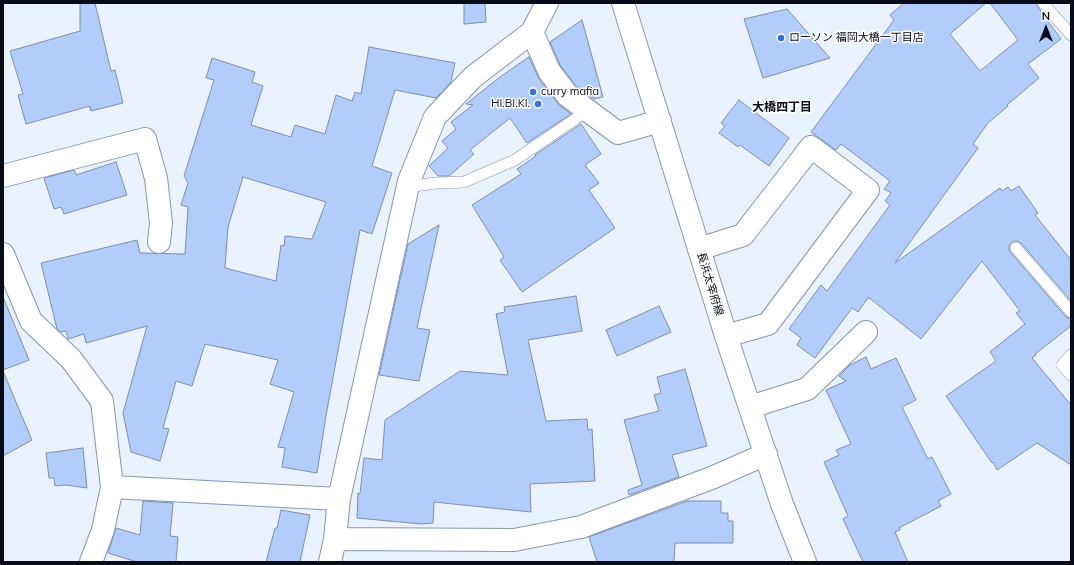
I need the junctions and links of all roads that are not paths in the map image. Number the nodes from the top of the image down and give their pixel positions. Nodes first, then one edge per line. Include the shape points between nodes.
1 (623, 3) edge
2 (1043, 3) edge
3 (538, 14) edge
4 (1071, 35) edge
5 (587, 111) junction
6 (660, 121) junction
7 (3, 176) edge
8 (407, 187) junction
9 (159, 242) dead end
10 (1016, 248) dead end
11 (699, 249) junction
12 (3, 254) edge
13 (1071, 312) edge
14 (866, 332) dead end
15 (726, 336) junction
16 (1071, 355) edge
17 (1071, 375) edge
18 (750, 407) junction
19 (766, 454) junction
20 (112, 487) junction
21 (339, 499) junction
22 (335, 539) junction
23 (91, 562) edge
24 (330, 562) edge
25 (805, 562) edge

1 - 6 street, 長浜太宰府線
2 - 4 lane
3 - 5 street via 549,71 568,96
3 - 8 street via 472,77 435,117
5 - 6 street via 618,133
5 - 8 lane via 515,160 464,182
6 - 11 street, 長浜太宰府線
7 - 9 street via 145,139 156,178 161,223
8 - 21 street
10 - 13 lane
11 - 15 street, 長浜太宰府線
11 - 15 street via 743,235 811,147 868,190 768,324
12 - 20 street via 31,321 72,359 102,401
14 - 18 street via 807,389
15 - 18 street, 長浜太宰府線
16 - 17 lane via 1062,365
18 - 19 street, 長浜太宰府線
19 - 22 street via 714,478 581,527 514,540
19 - 25 street, 長浜太宰府線
20 - 21 street
20 - 23 street via 104,530
21 - 22 street
22 - 24 street

